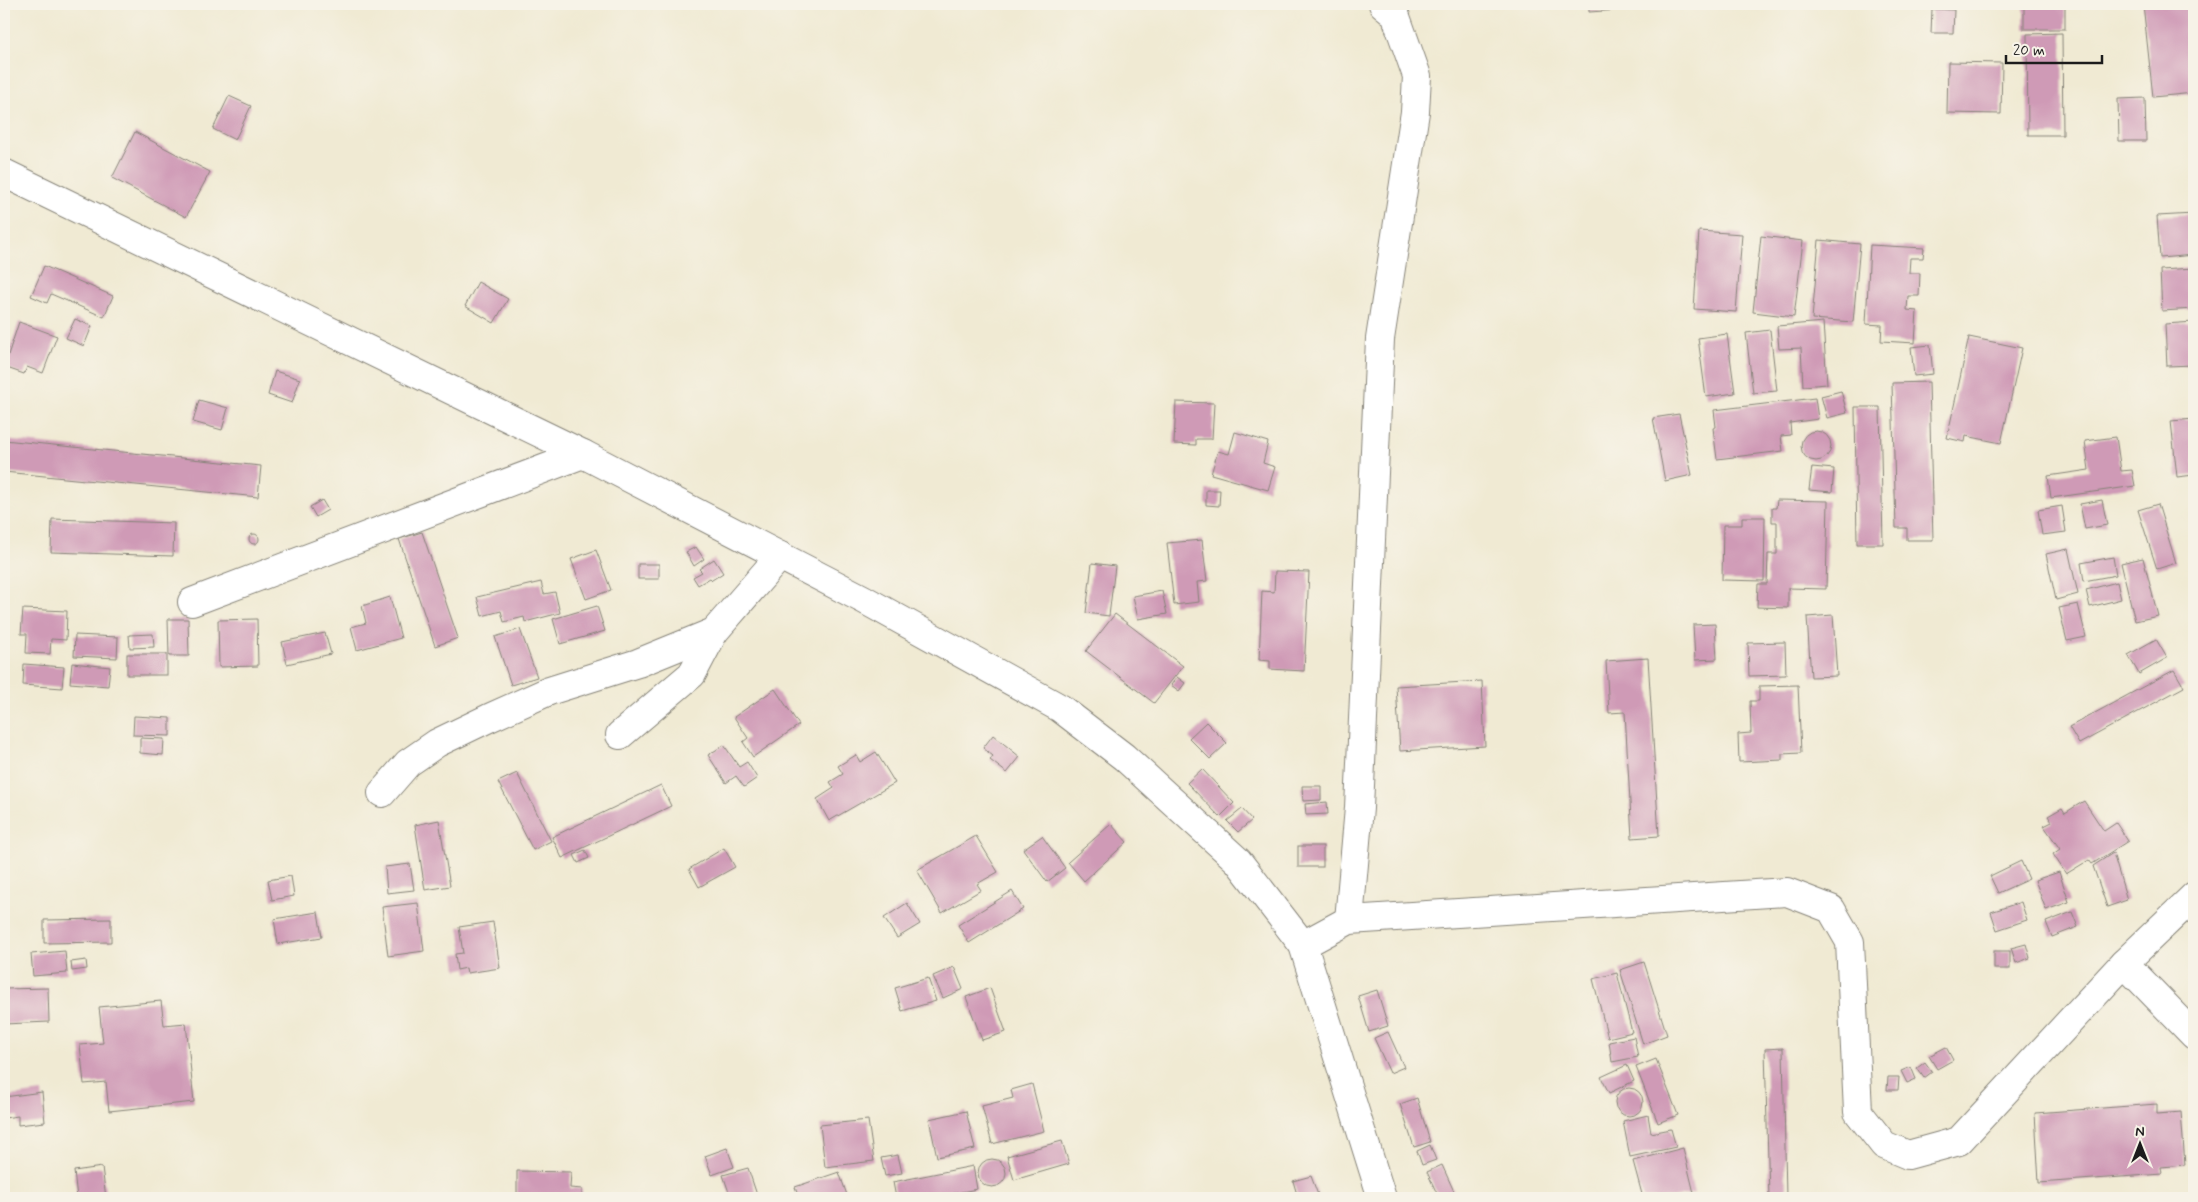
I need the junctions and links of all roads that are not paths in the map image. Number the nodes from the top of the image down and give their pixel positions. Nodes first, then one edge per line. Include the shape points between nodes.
1 (1383, 4) edge
2 (4, 173) edge
3 (583, 454) junction
4 (780, 556) junction
5 (192, 602) dead end
6 (714, 632) junction
7 (620, 735) dead end
8 (382, 793) dead end
9 (2194, 896) edge
10 (1349, 920) junction
11 (1303, 945) junction
12 (2124, 963) junction
13 (2194, 1035) edge
14 (1382, 1198) edge

1 - 10 street via 1395,14 1416,76 1415,112 1380,339 1359,808
2 - 3 street
3 - 4 street
3 - 5 street
4 - 6 street
4 - 11 street via 1060,708 1124,757 1238,861
6 - 7 street via 692,674
6 - 8 street via 638,663 549,691 437,743 408,763
9 - 12 street
10 - 11 street
10 - 12 street via 1786,892 1831,909 1850,942 1858,1112 1884,1145 1908,1155 1959,1141
11 - 14 street
12 - 13 street

